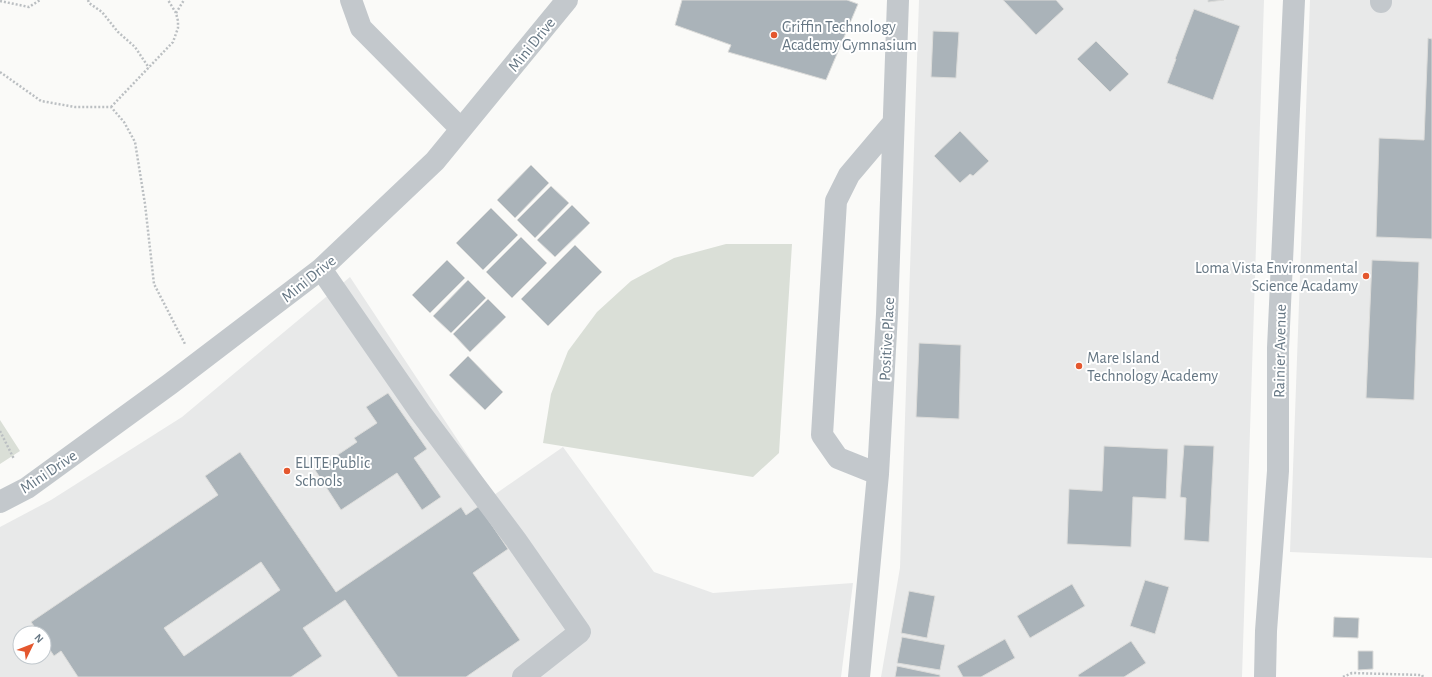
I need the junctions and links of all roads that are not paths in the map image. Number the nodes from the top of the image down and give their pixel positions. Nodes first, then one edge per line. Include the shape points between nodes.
1 (351, 0) edge
2 (567, 0) edge
3 (898, 0) edge
4 (1294, 0) edge
5 (893, 124) junction
6 (461, 129) junction
7 (321, 269) junction
8 (878, 474) junction
9 (0, 502) edge
10 (523, 677) edge
11 (859, 677) edge
12 (1265, 677) edge

1 - 6 street via 361,28
2 - 6 street, Mini Drive
3 - 5 street, Positive Place
4 - 12 street, Rainier Avenue via 1278,348 1278,471
5 - 8 street, Positive Place via 887,314
5 - 8 street via 849,174 836,201 822,435 838,458
6 - 7 street, Mini Drive via 435,161
7 - 9 street, Mini Drive via 164,389 27,488
7 - 10 street via 420,412 516,540 580,632
8 - 11 street, Positive Place

